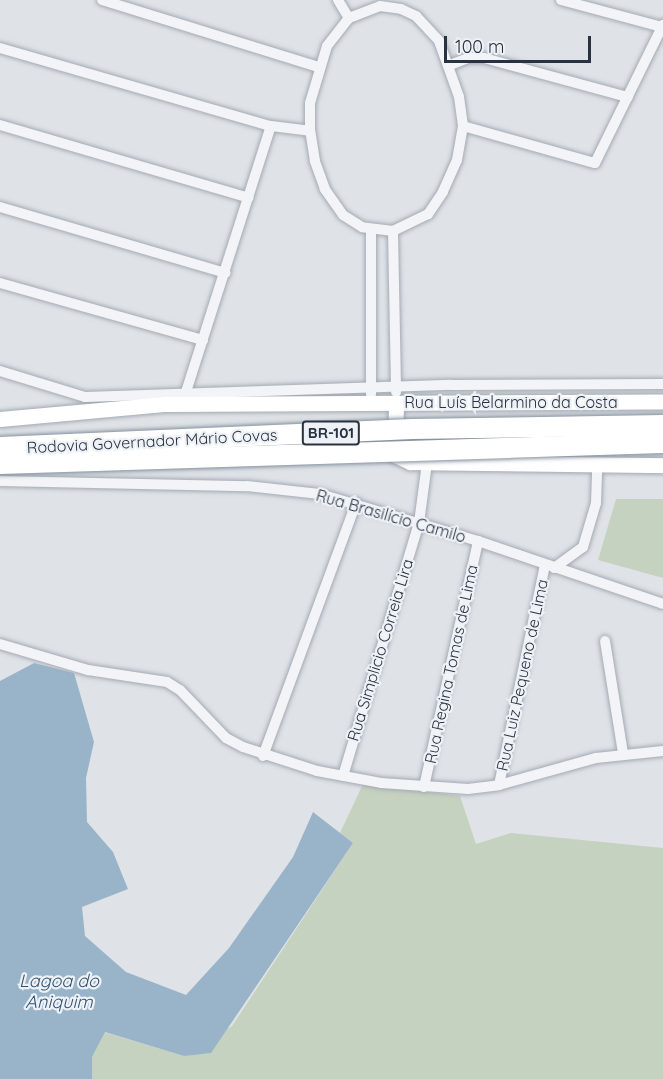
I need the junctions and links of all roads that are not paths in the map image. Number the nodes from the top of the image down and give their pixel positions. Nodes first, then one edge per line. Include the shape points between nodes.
1 (102, 0) edge
2 (338, 0) edge
3 (561, 0) edge
4 (403, 4) edge
5 (349, 18) junction
6 (662, 26) edge
7 (0, 48) edge
8 (450, 65) junction
9 (319, 67) junction
10 (628, 97) junction
11 (0, 125) edge
12 (271, 126) junction
13 (463, 126) junction
14 (310, 131) junction
15 (249, 198) junction
16 (0, 207) edge
17 (370, 229) junction
18 (393, 231) junction
19 (226, 273) junction
20 (0, 283) edge
21 (203, 340) junction
22 (0, 371) edge
23 (663, 384) edge
24 (185, 395) junction
25 (371, 395) junction
26 (396, 395) junction
27 (663, 401) edge
28 (0, 419) edge
29 (663, 425) edge
30 (663, 443) edge
31 (0, 447) edge
32 (0, 464) edge
33 (427, 464) junction
34 (597, 465) junction
35 (663, 465) edge
36 (0, 481) edge
37 (356, 503) junction
38 (419, 523) junction
39 (478, 541) junction
40 (549, 566) junction
41 (663, 604) edge
42 (604, 641) dead end
43 (0, 644) edge
44 (663, 751) edge
45 (622, 754) junction
46 (263, 756) junction
47 (343, 776) junction
48 (498, 785) junction
49 (424, 787) junction

1 - 9 street
2 - 5 street
3 - 6 street
4 - 5 street via 380,6
4 - 8 street via 429,26
5 - 9 street via 327,46
6 - 10 street
7 - 12 street
8 - 10 street via 468,58 484,58
8 - 13 street
9 - 14 street via 310,103
10 - 13 street via 595,163
11 - 15 street
12 - 14 street
12 - 15 street
13 - 18 street via 457,160 429,214
14 - 17 street via 325,189 343,215
15 - 19 street
16 - 19 street
17 - 18 street
17 - 25 street
18 - 26 street
19 - 21 street
20 - 21 street
21 - 24 street
22 - 24 street via 85,397
23 - 26 street
24 - 25 street
25 - 26 main road
25 - 28 main road via 132,405
26 - 27 main road, Rua Luís Belarmino da Costa
26 - 33 main road, Rua Luís Belarmino da Costa via 395,455
29 - 31 highway, Rodovia Governador Mário Covas / BR-101, bridge via 413,429
30 - 32 highway, Rodovia Governador Mário Covas / BR-101, bridge
33 - 34 main road, Rua Luís Belarmino da Costa
33 - 38 street, Rua Simplicio Correia Lira
34 - 35 main road, Rua Luís Belarmino da Costa
34 - 40 street via 596,503 583,547
36 - 37 street, Rua Brasilício Camilo via 278,488
37 - 38 street, Rua Brasilício Camilo
37 - 46 street
38 - 39 street, Rua Brasilício Camilo
38 - 47 street, Rua Simplicio Correia Lira
39 - 40 street, Rua Brasilício Camilo
39 - 49 street, Rua Regina Tomas de Lima
40 - 41 street, Rua Brasilício Camilo
40 - 48 street, Rua Luiz Pequeno de Lima
42 - 45 street
43 - 46 street via 88,670 167,682 180,690 226,738
44 - 45 street
45 - 48 street
46 - 47 street
47 - 49 street
48 - 49 street

